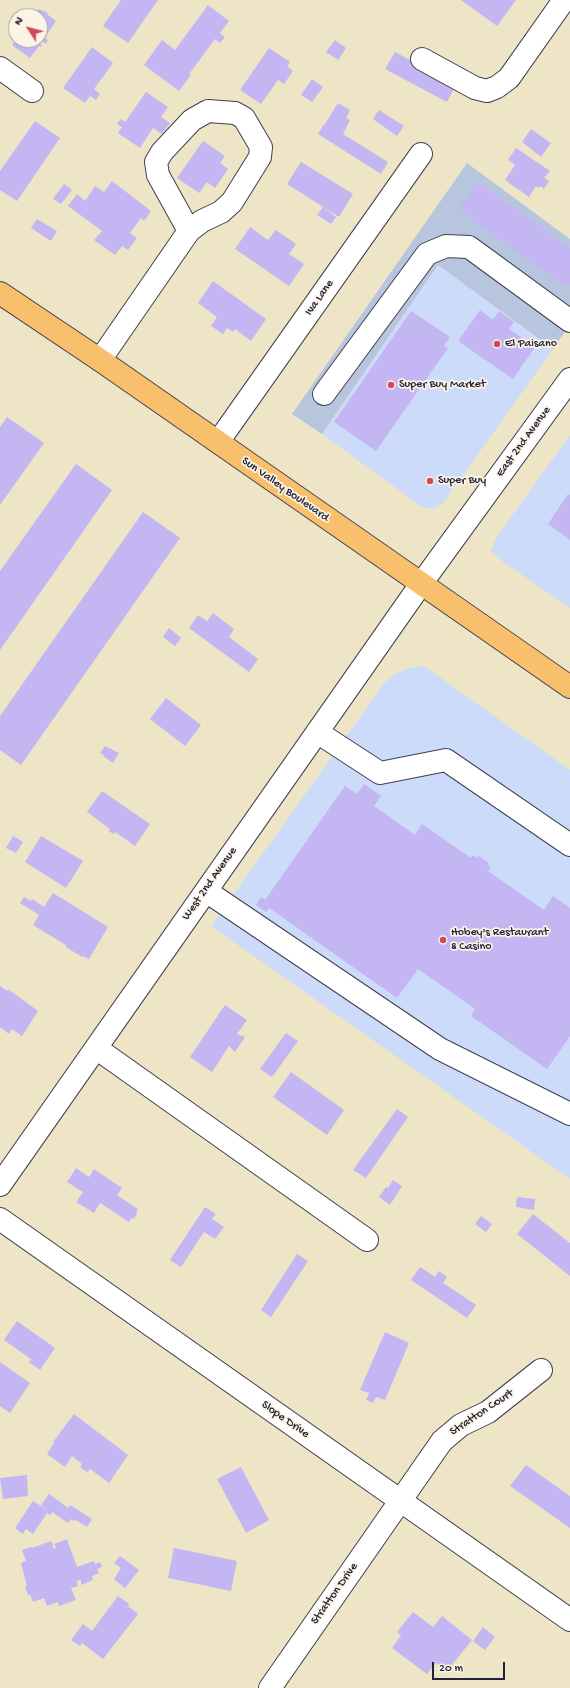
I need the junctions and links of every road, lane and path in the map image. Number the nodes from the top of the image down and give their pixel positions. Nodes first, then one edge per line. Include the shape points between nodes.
1 (564, 0) edge
2 (422, 59) dead end
3 (0, 68) edge
4 (32, 91) dead end
5 (421, 154) dead end
6 (188, 231) junction
7 (0, 293) edge
8 (570, 321) edge
9 (100, 360) junction
10 (570, 379) edge
11 (324, 394) dead end
12 (218, 442) junction
13 (421, 584) junction
14 (570, 687) edge
15 (317, 732) junction
16 (570, 845) edge
17 (206, 891) junction
18 (96, 1048) junction
19 (570, 1114) edge
20 (0, 1185) edge
21 (0, 1219) edge
22 (367, 1240) dead end
23 (541, 1370) dead end
24 (399, 1500) junction
25 (570, 1620) edge
26 (270, 1688) edge

1 - 2 street via 510,78 497,87 487,91 475,88
3 - 4 street
5 - 12 street, Iva Lane
6 - 6 street via 221,212 232,202 260,157 261,147 244,118 235,113 208,111 192,120 156,162 158,175
6 - 9 street
7 - 9 main road, Sun Valley Boulevard
8 - 11 street via 469,247 446,246 427,254
9 - 12 main road, Sun Valley Boulevard
10 - 13 street, East 2nd Avenue
12 - 13 main road, Sun Valley Boulevard
13 - 14 main road, Sun Valley Boulevard
13 - 15 street, West 2nd Avenue
15 - 16 street via 380,773 446,760
15 - 17 street, West 2nd Avenue
17 - 18 street, West 2nd Avenue
17 - 19 street via 440,1049
18 - 20 street, West 2nd Avenue
18 - 22 street
21 - 24 street, Slope Drive
23 - 24 street, Stratton Court via 488,1412 461,1425 442,1441
24 - 25 street, Slope Drive
24 - 26 street, Stratton Drive

